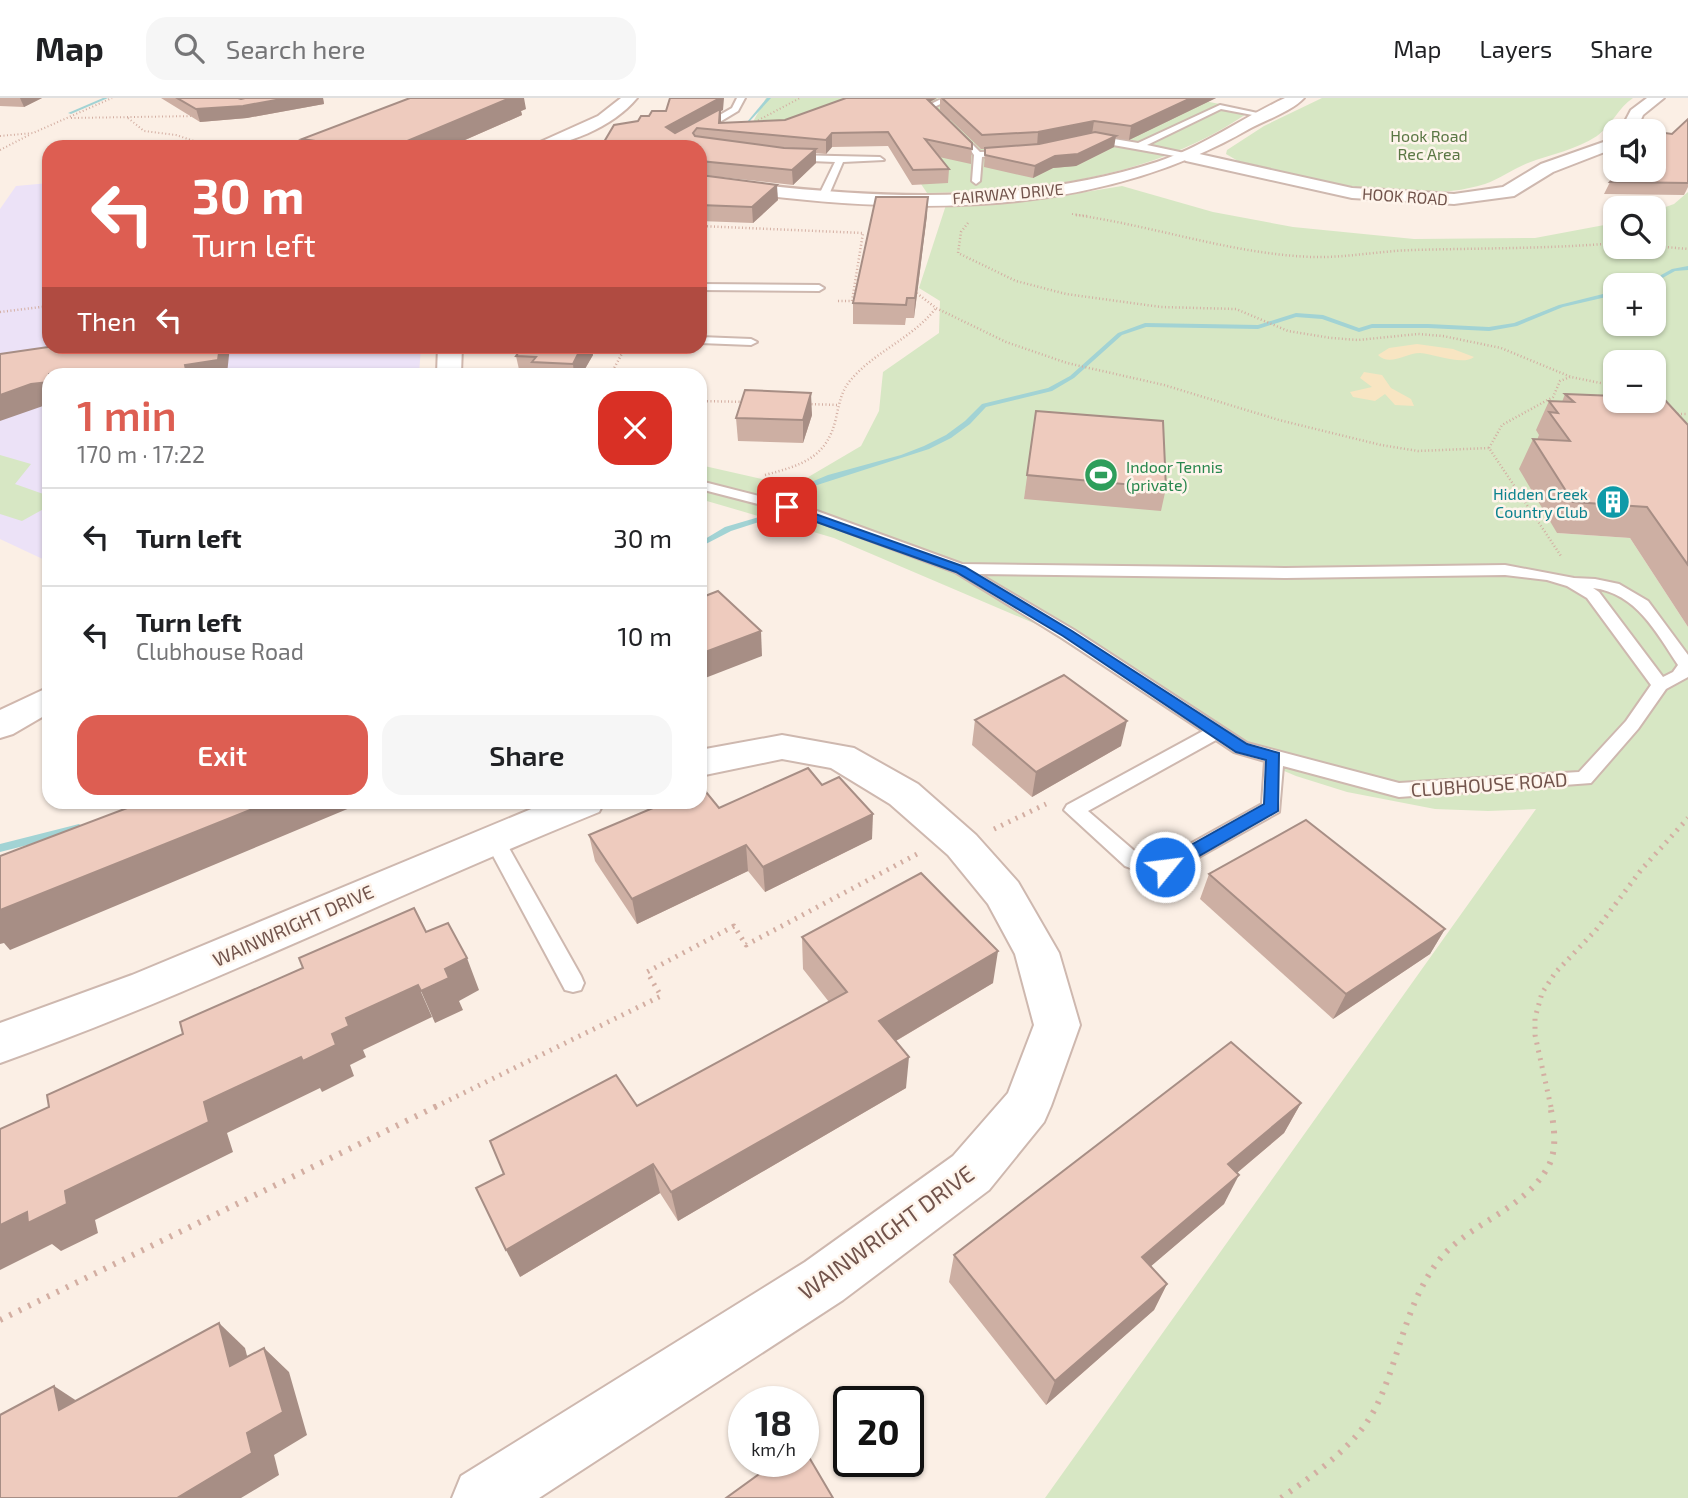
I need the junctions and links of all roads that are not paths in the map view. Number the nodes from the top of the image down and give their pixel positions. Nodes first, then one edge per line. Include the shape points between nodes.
1 (630, 98) edge
2 (741, 98) edge
3 (1297, 98) edge
4 (1657, 98) edge
5 (953, 100) edge
6 (1263, 115) junction
7 (1633, 119) edge
8 (949, 124) edge
9 (687, 136) edge
10 (961, 136) edge
11 (554, 140) edge
12 (1082, 142) edge
13 (1139, 146) junction
14 (1603, 149) edge
15 (1025, 152) edge
16 (978, 155) junction
17 (774, 156) edge
18 (1186, 156) junction
19 (840, 160) junction
20 (880, 160) dead end
21 (976, 181) dead end
22 (707, 183) edge
23 (823, 197) junction
24 (707, 287) edge
25 (819, 288) dead end
26 (707, 340) edge
27 (751, 342) dead end
28 (707, 487) edge
29 (960, 569) junction
30 (1573, 583) junction
31 (1660, 685) junction
32 (42, 702) edge
33 (0, 726) edge
34 (1216, 732) junction
35 (1274, 757) junction
36 (707, 761) edge
37 (567, 809) edge
38 (493, 837) junction
39 (573, 984) dead end
40 (0, 1043) edge
41 (483, 1498) edge

1 - 11 street via 603,119
2 - 9 lane via 735,109
3 - 6 street, FAIRWAY DRIVE
4 - 7 street
5 - 8 lane via 929,107
6 - 13 lane via 1220,107
6 - 18 street, FAIRWAY DRIVE
10 - 16 lane
12 - 13 lane
13 - 18 lane
14 - 18 street, HOOK ROAD via 1547,168 1508,192 1454,200 1352,192
15 - 16 lane
16 - 21 lane
17 - 19 lane
18 - 23 street, FAIRWAY DRIVE via 1139,173 1037,192 946,199
19 - 20 lane
19 - 23 lane
22 - 23 street, FAIRWAY DRIVE
24 - 25 lane
26 - 27 lane
28 - 29 lane, CLUBHOUSE ROAD via 809,513
29 - 30 lane, CLUBHOUSE ROAD via 1505,570
29 - 34 lane, CLUBHOUSE ROAD
30 - 31 lane, CLUBHOUSE ROAD via 1593,594
30 - 31 lane via 1597,581 1625,589 1643,601 1686,665 1680,676
31 - 35 lane, CLUBHOUSE ROAD via 1632,725 1584,778 1399,790
32 - 33 street
34 - 35 lane, CLUBHOUSE ROAD via 1241,748
34 - 35 lane via 1074,810 1132,861 1165,867 1272,807
36 - 41 street, WAINWRIGHT DRIVE via 782,747 841,757 904,794 957,840 1003,893 1037,953 1057,1025 1027,1106 971,1173 824,1280
37 - 38 street, WAINWRIGHT DRIVE
38 - 39 lane
38 - 40 street, WAINWRIGHT DRIVE via 97,1011

